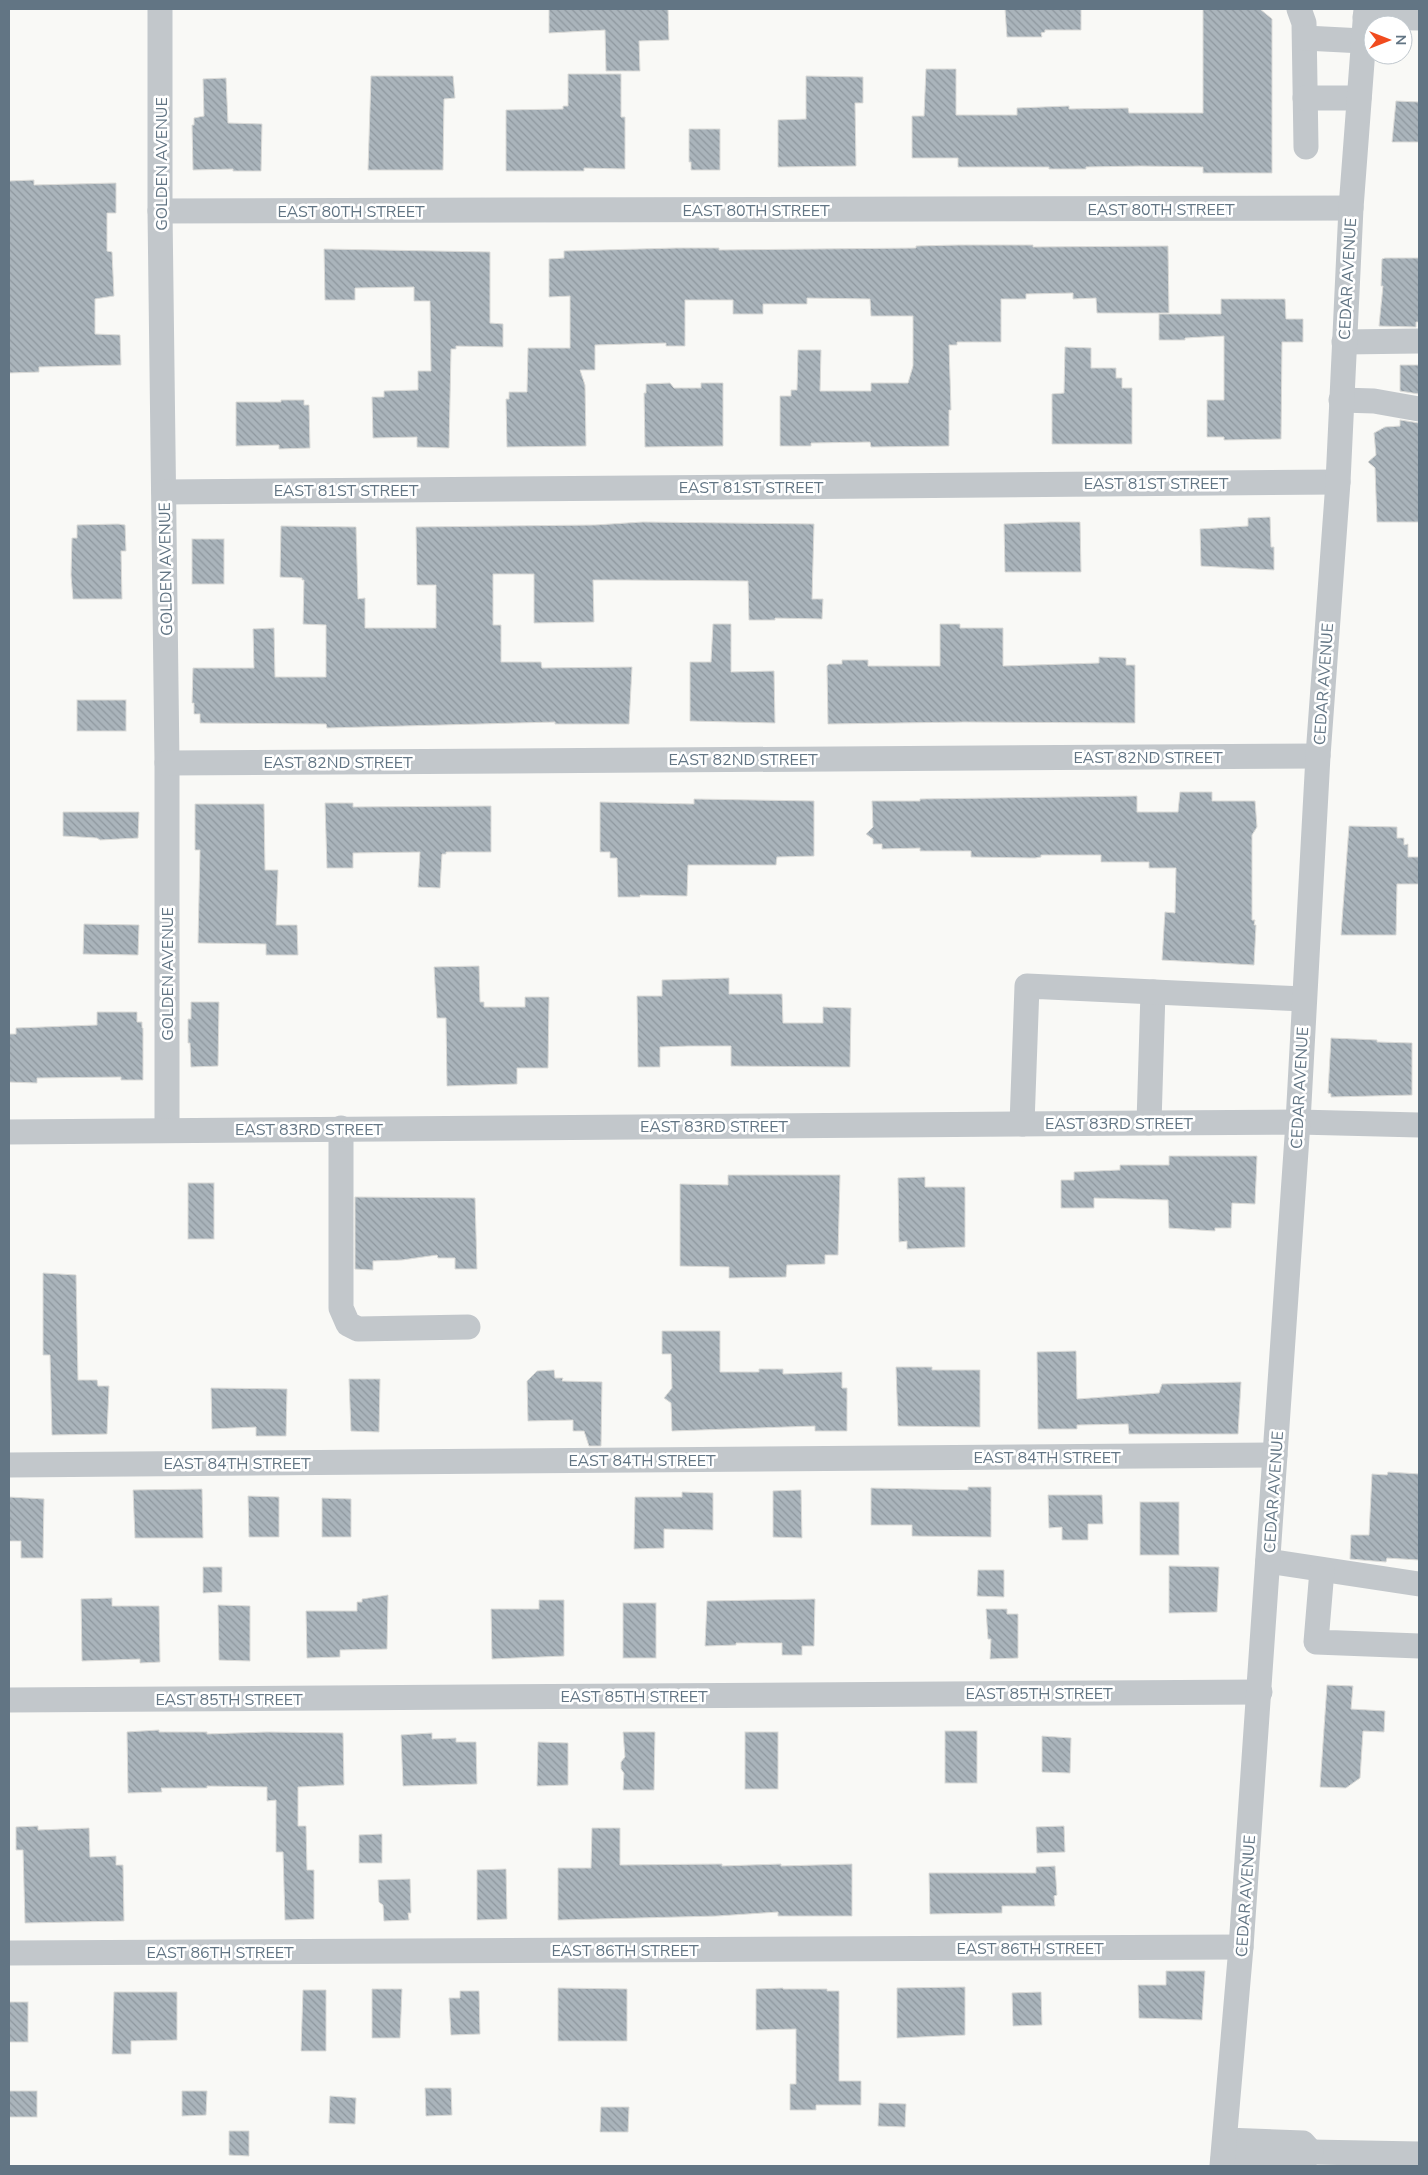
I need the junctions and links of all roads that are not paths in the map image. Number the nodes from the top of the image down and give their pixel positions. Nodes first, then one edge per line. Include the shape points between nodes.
1 (160, 9) edge
2 (1299, 9) edge
3 (1363, 23) edge
4 (1305, 38) junction
5 (1363, 47) edge
6 (1305, 98) junction
7 (1359, 98) junction
8 (1306, 147) dead end
9 (1351, 208) junction
10 (160, 211) junction
11 (1419, 341) edge
12 (1344, 342) junction
13 (1341, 400) junction
14 (1419, 409) edge
15 (1338, 482) junction
16 (164, 492) junction
17 (1318, 756) junction
18 (167, 762) junction
19 (1153, 992) junction
20 (1304, 999) junction
21 (1298, 1122) junction
22 (1149, 1123) junction
23 (1022, 1124) junction
24 (1419, 1125) edge
25 (341, 1128) junction
26 (167, 1130) junction
27 (9, 1132) edge
28 (468, 1327) dead end
29 (1275, 1455) junction
30 (9, 1465) edge
31 (1268, 1561) junction
32 (1322, 1570) junction
33 (1419, 1584) edge
34 (1419, 1646) edge
35 (1260, 1692) junction
36 (9, 1700) edge
37 (1241, 1947) junction
38 (9, 1953) edge
39 (1419, 2154) edge
40 (1223, 2155) edge

1 - 10 street, GOLDEN AVENUE
2 - 4 street
3 - 4 street
4 - 6 street
5 - 7 street, CEDAR AVENUE
6 - 7 street
6 - 8 street
7 - 9 street, CEDAR AVENUE
9 - 10 street, EAST 80TH STREET
9 - 12 street, CEDAR AVENUE
10 - 16 street, GOLDEN AVENUE
11 - 12 street
12 - 13 street, CEDAR AVENUE
13 - 14 street via 1374,401
13 - 15 street, CEDAR AVENUE
15 - 16 street, EAST 81ST STREET
15 - 17 street, CEDAR AVENUE
16 - 18 street, GOLDEN AVENUE
17 - 18 street, EAST 82ND STREET
17 - 20 street, CEDAR AVENUE
18 - 26 street, GOLDEN AVENUE
19 - 20 street
19 - 22 street
19 - 23 street via 1027,986
20 - 21 street, CEDAR AVENUE
21 - 22 street, EAST 83RD STREET
21 - 24 street, EAST 83RD STREET
21 - 29 street, CEDAR AVENUE
22 - 23 street, EAST 83RD STREET
23 - 25 street, EAST 83RD STREET
25 - 26 street, EAST 83RD STREET
25 - 28 street via 341,1308 348,1324 358,1329
26 - 27 street, EAST 83RD STREET
29 - 30 street, EAST 84TH STREET
29 - 31 street, CEDAR AVENUE
31 - 32 street
31 - 35 street, CEDAR AVENUE
32 - 33 street
32 - 34 street via 1316,1642
35 - 36 street, EAST 85TH STREET
35 - 37 street, CEDAR AVENUE
37 - 38 street, EAST 86TH STREET
37 - 40 street, CEDAR AVENUE
39 - 40 street via 1311,2152 1303,2143

